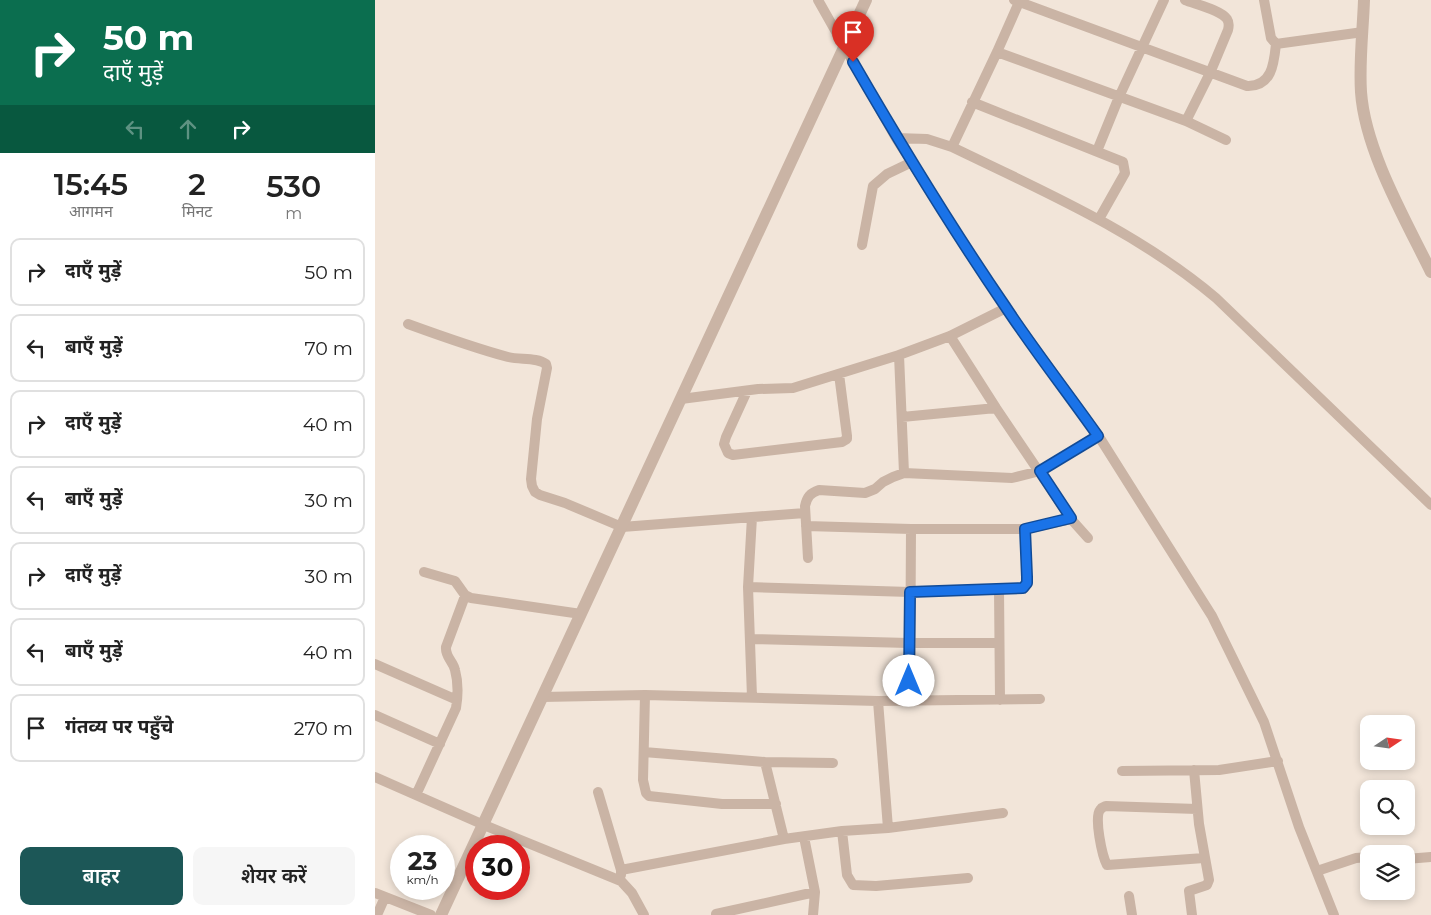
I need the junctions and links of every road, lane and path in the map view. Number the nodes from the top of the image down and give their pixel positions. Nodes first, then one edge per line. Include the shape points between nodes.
1 (818, 0) edge
2 (866, 0) edge
3 (1164, 0) edge
4 (1185, 0) edge
5 (1264, 0) edge
6 (1364, 0) edge
7 (1017, 1) edge
8 (1363, 32) junction
9 (1276, 44) junction
10 (845, 47) junction
11 (1142, 47) junction
12 (997, 52) junction
13 (1210, 73) junction
14 (1119, 98) junction
15 (972, 102) junction
16 (1186, 121) junction
17 (896, 138) junction
18 (1226, 140) dead end
19 (952, 147) junction
20 (1097, 151) junction
21 (912, 162) junction
22 (1099, 219) junction
23 (862, 245) dead end
24 (1431, 272) edge
25 (1006, 308) junction
26 (408, 324) dead end
27 (950, 336) junction
28 (899, 355) junction
29 (839, 374) junction
30 (747, 391) junction
31 (681, 399) junction
32 (996, 408) junction
33 (902, 417) junction
34 (1098, 436) junction
35 (1040, 471) junction
36 (904, 474) junction
37 (1431, 505) edge
38 (805, 512) junction
39 (752, 517) junction
40 (1071, 518) junction
41 (806, 526) junction
42 (622, 527) junction
43 (911, 529) junction
44 (1025, 529) junction
45 (1087, 538) dead end
46 (808, 558) dead end
47 (424, 572) dead end
48 (748, 588) junction
49 (999, 589) junction
50 (910, 592) junction
51 (465, 596) junction
52 (581, 614) junction
53 (751, 639) junction
54 (909, 644) junction
55 (999, 644) junction
56 (375, 664) edge
57 (645, 695) junction
58 (542, 697) junction
59 (752, 697) junction
60 (1040, 699) dead end
61 (457, 700) junction
62 (909, 700) junction
63 (1000, 700) junction
64 (878, 701) junction
65 (375, 715) edge
66 (440, 744) junction
67 (645, 752) junction
68 (1278, 761) junction
69 (765, 762) junction
70 (833, 763) dead end
71 (1194, 770) junction
72 (1122, 771) dead end
73 (375, 777) edge
74 (598, 792) dead end
75 (416, 795) junction
76 (776, 804) junction
77 (1197, 808) junction
78 (1003, 813) dead end
79 (484, 825) junction
80 (888, 828) junction
81 (842, 831) junction
82 (804, 836) junction
83 (784, 839) junction
84 (1431, 856) edge
85 (1204, 858) junction
86 (1360, 858) edge
87 (1415, 858) edge
88 (621, 870) junction
89 (1317, 871) junction
90 (969, 878) dead end
91 (621, 881) junction
92 (815, 892) junction
93 (375, 893) edge
94 (1129, 896) dead end
95 (385, 897) junction
96 (715, 914) edge
97 (377, 915) edge
98 (431, 915) edge
99 (441, 915) edge
100 (644, 915) edge
101 (813, 915) edge
102 (1132, 915) edge
103 (1192, 915) edge
104 (1335, 915) edge

1 - 10 street
2 - 10 street
3 - 11 street
4 - 13 street via 1222,14 1228,20 1228,30
5 - 9 street via 1271,38
6 - 8 street
7 - 11 street
7 - 12 street
8 - 9 street
8 - 24 street via 1361,91 1370,142
9 - 13 street via 1271,70 1259,84 1242,85
10 - 17 street
10 - 31 street
11 - 13 street
11 - 14 street
12 - 14 street
12 - 15 street
13 - 16 street
14 - 16 street
14 - 20 street
15 - 19 street
15 - 20 street
16 - 18 street
17 - 19 street via 927,139
17 - 21 street
19 - 22 street
20 - 22 street via 1120,159 1125,165 1125,173
21 - 23 street via 887,174 873,186
21 - 25 street
22 - 37 street via 1168,260 1216,298
25 - 27 street
25 - 34 street
26 - 42 street via 511,358 546,364 537,419 532,486 540,495
27 - 28 street
27 - 32 street
28 - 29 street
28 - 33 street
29 - 30 street via 793,388
29 - 30 street via 847,436 842,442 728,454 724,444 726,437
30 - 31 street
31 - 42 street
32 - 33 street
32 - 35 street
33 - 36 street
34 - 35 street
34 - 68 street via 1212,616 1265,722
35 - 36 street via 1012,478
35 - 40 street
36 - 38 street via 893,476 871,492 819,490 807,498
38 - 39 street
38 - 41 street
39 - 42 street
39 - 48 street
40 - 44 street
40 - 45 street
41 - 43 street
41 - 46 street
42 - 52 street
43 - 44 street
43 - 50 street
44 - 49 street via 1027,583 1023,588
47 - 51 street via 455,581
48 - 50 street
48 - 53 street
49 - 50 street
49 - 55 street
50 - 54 street
51 - 52 street
51 - 61 street via 446,650 455,670
52 - 58 street
53 - 54 street
53 - 59 street
54 - 55 street
54 - 62 street
55 - 63 street
56 - 61 street
57 - 58 street
57 - 59 street
57 - 67 street
58 - 79 street
59 - 64 street
60 - 63 street
61 - 66 street
62 - 63 street
62 - 64 street
64 - 80 street
65 - 66 street
66 - 75 street
67 - 69 street
67 - 76 street via 643,780 649,796 722,804
68 - 71 street
68 - 89 street
69 - 70 street
69 - 76 street
71 - 72 street
71 - 77 street
73 - 75 street
74 - 88 street
75 - 79 street
76 - 83 street
77 - 85 street
77 - 85 street via 1107,806 1098,811 1098,826 1107,865
78 - 80 street
79 - 91 street
79 - 99 street
80 - 81 street
81 - 82 street
81 - 90 street via 847,875 853,885
82 - 83 street
82 - 92 street
83 - 88 street
84 - 87 street
85 - 103 street via 1209,882 1189,891
86 - 89 street
88 - 91 street
89 - 104 street
91 - 100 street
92 - 96 street
92 - 101 street
93 - 95 street
94 - 102 street
95 - 97 street
95 - 98 street

